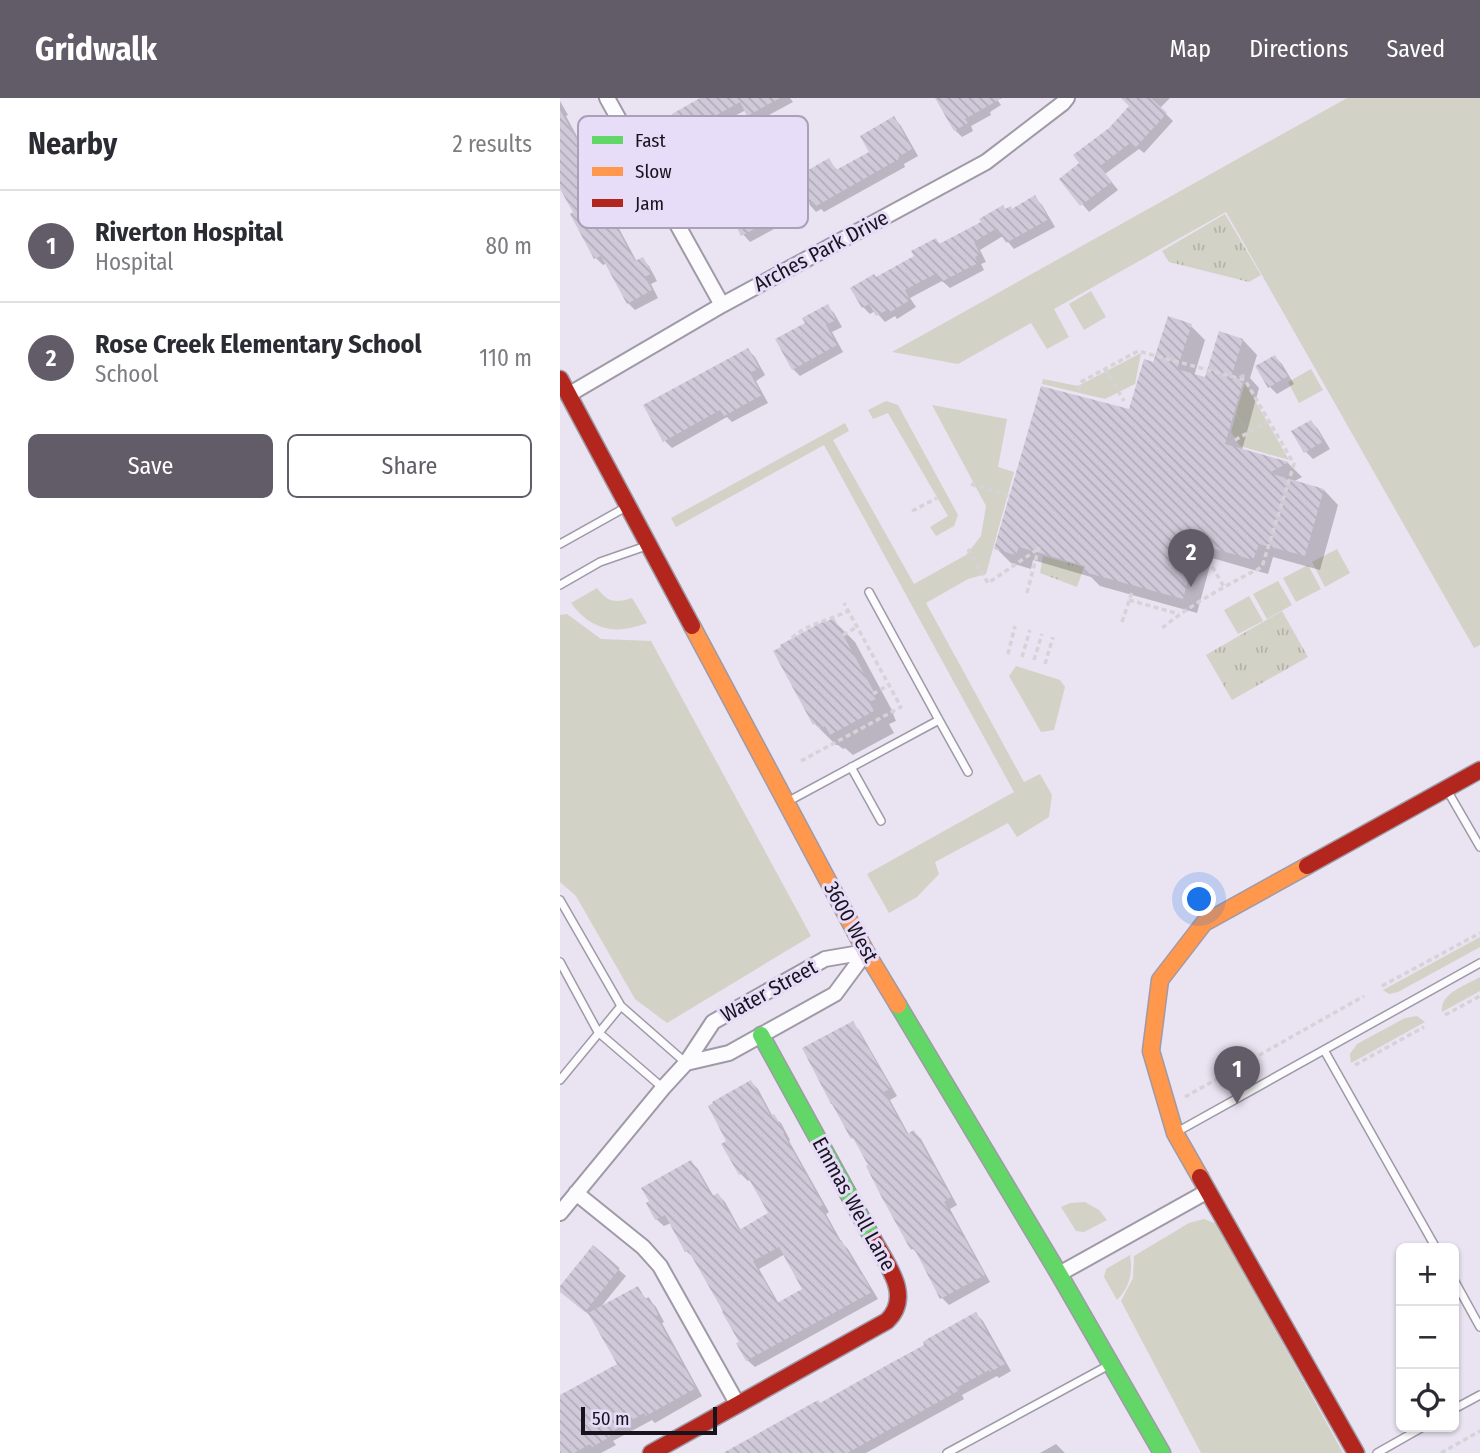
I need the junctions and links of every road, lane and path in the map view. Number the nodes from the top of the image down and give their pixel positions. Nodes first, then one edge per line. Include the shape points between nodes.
1 (607, 98) edge
2 (1067, 98) edge
3 (617, 116) edge
4 (679, 228) edge
5 (722, 305) junction
6 (1105, 369) junction
7 (560, 379) edge
8 (1078, 390) dead end
9 (568, 395) junction
10 (1124, 401) dead end
11 (1269, 421) junction
12 (1235, 440) dead end
13 (971, 484) dead end
14 (1009, 496) dead end
15 (937, 498) dead end
16 (628, 506) junction
17 (912, 511) dead end
18 (1040, 543) dead end
19 (560, 544) edge
20 (649, 545) junction
21 (968, 549) dead end
22 (1038, 549) junction
23 (1204, 552) dead end
24 (560, 585) edge
25 (1224, 587) junction
26 (869, 592) dead end
27 (1132, 592) dead end
28 (1027, 593) dead end
29 (1129, 600) junction
30 (844, 603) dead end
31 (848, 611) junction
32 (1180, 614) junction
33 (1122, 622) dead end
34 (1015, 626) dead end
35 (857, 627) junction
36 (1161, 629) dead end
37 (1030, 630) dead end
38 (1042, 634) dead end
39 (843, 635) dead end
40 (1053, 637) dead end
41 (792, 638) dead end
42 (1008, 653) dead end
43 (1022, 657) dead end
44 (1034, 660) dead end
45 (1045, 664) dead end
46 (889, 685) junction
47 (873, 694) dead end
48 (939, 720) junction
49 (801, 761) dead end
50 (851, 768) junction
51 (1480, 770) edge
52 (968, 772) dead end
53 (1446, 789) junction
54 (786, 802) junction
55 (881, 821) dead end
56 (1478, 838) edge
57 (1480, 847) edge
58 (560, 900) edge
59 (1480, 933) edge
60 (866, 952) junction
61 (560, 962) edge
62 (1480, 963) edge
63 (1382, 986) dead end
64 (1364, 996) dead end
65 (1480, 996) edge
66 (621, 1006) junction
67 (1445, 1015) dead end
68 (1423, 1027) dead end
69 (598, 1032) junction
70 (761, 1035) junction
71 (1324, 1050) junction
72 (685, 1063) junction
73 (1355, 1065) dead end
74 (560, 1080) edge
75 (663, 1088) junction
76 (1185, 1097) dead end
77 (1175, 1133) junction
78 (1208, 1191) junction
79 (576, 1194) junction
80 (560, 1213) edge
81 (1433, 1243) edge
82 (1059, 1274) junction
83 (1459, 1289) edge
84 (1480, 1327) edge
85 (1111, 1363) junction
86 (1480, 1395) edge
87 (738, 1405) junction
88 (1459, 1406) edge
89 (1480, 1431) edge
90 (1414, 1432) edge
91 (651, 1453) edge
92 (947, 1453) edge
93 (1163, 1453) edge
94 (1356, 1453) edge
95 (1377, 1453) edge
96 (1441, 1453) edge

1 - 3 street
2 - 5 street, Arches Park Drive via 986,162
4 - 5 street
5 - 9 street, Arches Park Drive
6 - 8 path via 1081,382
6 - 10 path
6 - 11 path via 1138,351 1245,380
7 - 9 street, 3600 West
9 - 16 street, 3600 West
11 - 12 path
11 - 25 path via 1294,464 1262,567
13 - 14 path
15 - 17 path
16 - 19 lane
16 - 20 street, 3600 West
18 - 22 path
20 - 24 lane via 600,562
20 - 54 street, 3600 West
21 - 22 path via 988,583
22 - 28 path
23 - 25 path
25 - 32 path
26 - 48 lane
27 - 29 path
29 - 32 path
29 - 33 path
30 - 31 path
31 - 35 path
31 - 41 path
32 - 36 path
34 - 42 path
35 - 39 path
35 - 46 path
37 - 43 path
38 - 44 path
40 - 45 path
46 - 47 path
46 - 49 path via 901,707
48 - 50 lane
48 - 52 lane
50 - 54 lane
50 - 55 lane
51 - 53 street
53 - 56 lane
53 - 77 street via 1204,923 1160,980 1151,1051
54 - 60 street, 3600 West
56 - 57 lane
58 - 66 lane
59 - 63 path
60 - 70 street, Water Street via 835,994
60 - 72 street, Water Street via 825,959 713,1022
60 - 82 street, 3600 West
61 - 69 lane
62 - 71 lane
64 - 76 path
65 - 67 path
66 - 69 lane
66 - 72 lane
68 - 73 path
69 - 74 lane
69 - 75 lane
70 - 72 street, Water Street via 729,1053
70 - 87 street, Emmas Well Lane via 893,1276 900,1300 893,1316 880,1326
71 - 77 lane
71 - 81 lane
72 - 75 street, Water Street
75 - 79 street, Water Street
77 - 78 street
78 - 82 street
78 - 94 street
79 - 80 street, Water Street
79 - 87 street via 660,1266
82 - 85 street, 3600 West
83 - 84 lane
85 - 92 lane
85 - 93 street, 3600 West
86 - 88 lane
87 - 91 street, Emmas Well Lane
89 - 96 path
90 - 95 lane

